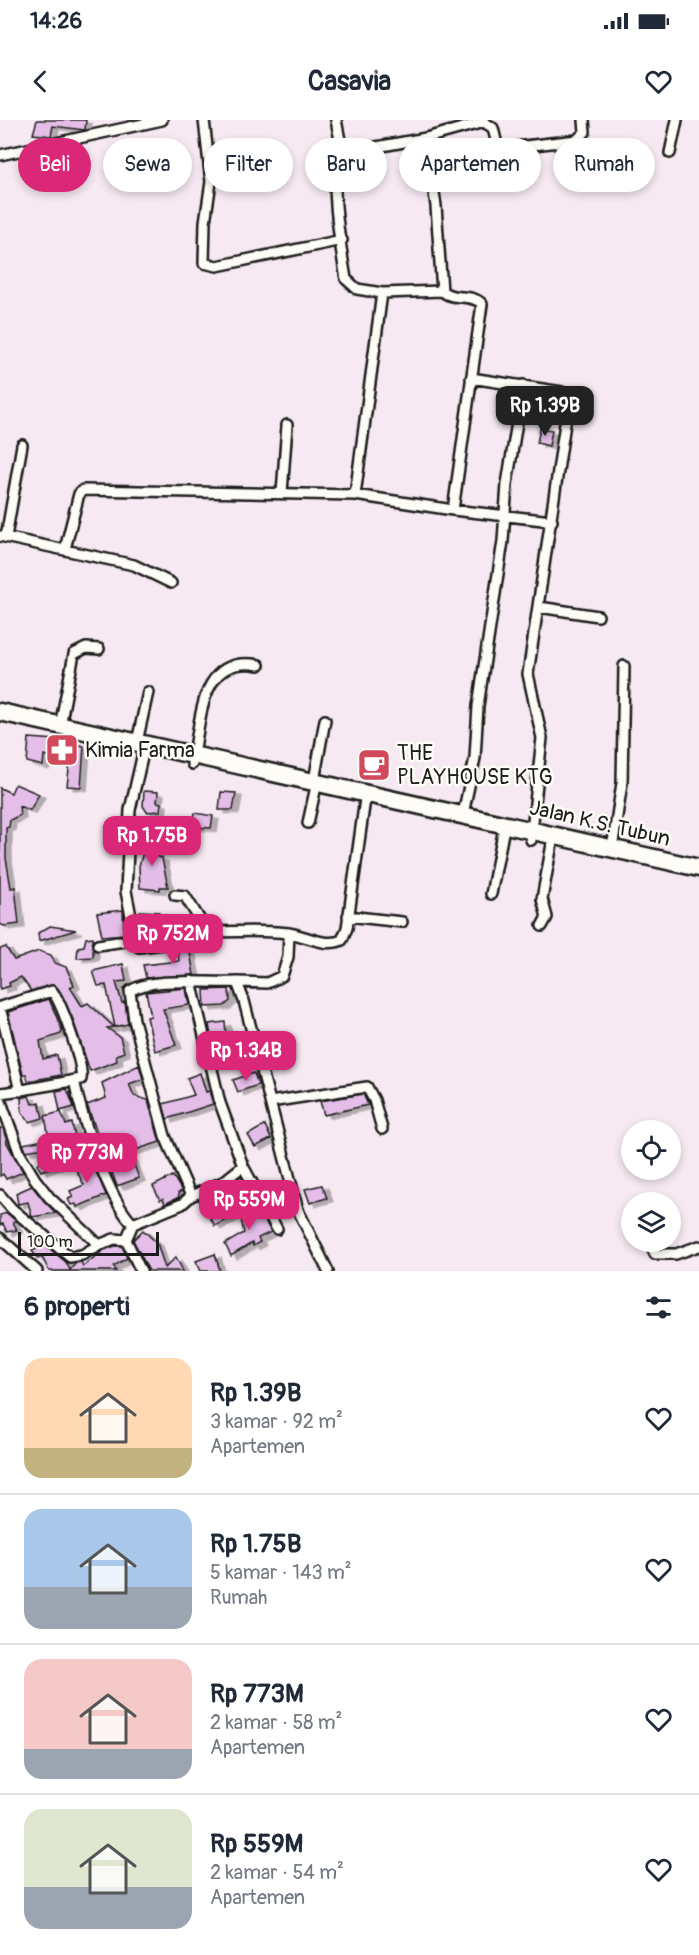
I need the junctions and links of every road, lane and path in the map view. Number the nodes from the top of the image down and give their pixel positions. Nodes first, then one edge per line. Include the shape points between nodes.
1 (162, 120) edge
2 (204, 120) edge
3 (336, 120) edge
4 (584, 120) edge
5 (677, 120) edge
6 (479, 121) edge
7 (136, 122) edge
8 (340, 138) edge
9 (426, 138) edge
10 (670, 153) dead end
11 (0, 155) edge
12 (336, 192) edge
13 (434, 192) edge
14 (342, 240) junction
15 (442, 291) junction
16 (382, 293) junction
17 (471, 378) junction
18 (523, 386) junction
19 (287, 425) dead end
20 (22, 445) dead end
21 (282, 493) junction
22 (355, 495) junction
23 (453, 510) junction
24 (504, 516) junction
25 (552, 521) junction
26 (3, 536) edge
27 (64, 549) junction
28 (171, 583) dead end
29 (539, 607) junction
30 (598, 616) dead end
31 (99, 649) dead end
32 (259, 665) dead end
33 (624, 666) dead end
34 (148, 692) dead end
35 (0, 712) edge
36 (325, 720) dead end
37 (0, 722) edge
38 (60, 726) junction
39 (140, 748) junction
40 (193, 759) junction
41 (315, 786) junction
42 (365, 797) junction
43 (464, 814) junction
44 (308, 823) dead end
45 (503, 833) junction
46 (531, 835) junction
47 (560, 842) junction
48 (612, 849) junction
49 (699, 868) edge
50 (699, 877) edge
51 (492, 894) dead end
52 (176, 895) dead end
53 (348, 916) junction
54 (402, 922) dead end
55 (542, 926) dead end
56 (204, 932) junction
57 (289, 933) junction
58 (131, 940) junction
59 (98, 945) dead end
60 (191, 981) junction
61 (237, 982) junction
62 (74, 1080) junction
63 (20, 1091) junction
64 (0, 1093) edge
65 (0, 1099) edge
66 (270, 1102) junction
67 (382, 1129) dead end
68 (243, 1166) junction
69 (0, 1195) edge
70 (191, 1196) junction
71 (133, 1224) junction
72 (277, 1229) dead end
73 (0, 1238) edge
74 (126, 1240) junction
75 (99, 1245) junction
76 (699, 1246) edge
77 (654, 1252) edge
78 (36, 1271) edge
79 (141, 1271) edge
80 (328, 1271) edge

1 - 7 street
2 - 14 street via 211,182 204,263 218,266
3 - 8 street
4 - 6 street via 585,132 577,140 502,150 496,147 493,128
5 - 10 street
6 - 9 street
7 - 11 street
12 - 14 street
13 - 15 street
14 - 16 street via 348,284
15 - 16 street
15 - 17 street via 482,304
16 - 22 street
17 - 18 street
17 - 23 street
18 - 24 street
18 - 25 street via 562,392 568,399
19 - 21 street
20 - 26 street
21 - 22 street
21 - 27 street via 83,490
22 - 23 street
23 - 24 street
24 - 25 street
24 - 43 street via 478,706 475,758
25 - 29 street
26 - 27 street
27 - 28 street via 134,565
29 - 30 street
29 - 46 street via 528,674 542,738
31 - 38 street via 83,648 74,654
32 - 40 street via 234,664 215,677 206,697
33 - 48 street via 622,783
34 - 39 street
35 - 38 highway, Jalan K.S. Tubun
36 - 41 street
37 - 39 highway, Jalan K.S. Tubun
38 - 39 highway, Jalan K.S. Tubun
39 - 40 highway, Jalan K.S. Tubun
39 - 58 street via 130,810 126,891
40 - 41 highway, Jalan K.S. Tubun
41 - 42 highway, Jalan K.S. Tubun
41 - 44 street
42 - 43 highway, Jalan K.S. Tubun
42 - 45 highway, Jalan K.S. Tubun
42 - 53 street
43 - 46 highway, Jalan K.S. Tubun
45 - 46 highway, Jalan K.S. Tubun
45 - 51 street
46 - 47 highway, Jalan K.S. Tubun
47 - 48 highway, Jalan K.S. Tubun
47 - 50 highway, Jalan K.S. Tubun
47 - 55 street via 542,899 547,917
48 - 49 highway, Jalan K.S. Tubun
52 - 56 street via 185,896
53 - 54 street
53 - 57 street via 345,935 338,943
56 - 57 street
56 - 58 street via 176,932 169,941 153,946 135,946
57 - 61 street via 282,976 267,983
58 - 59 street
60 - 61 street
60 - 68 street via 220,1103
60 - 70 street via 143,986 129,995 165,1136
61 - 66 street
62 - 63 street
62 - 63 street via 81,1078 82,1073 54,992 50,992 0,1007
62 - 71 street via 80,1112 95,1151 124,1214
63 - 64 street
65 - 75 street via 20,1154 35,1179
66 - 67 street via 367,1087 375,1100
66 - 80 street via 298,1210
68 - 70 street via 223,1182
68 - 72 street
69 - 75 street via 70,1257
70 - 71 street via 182,1204
71 - 74 street
73 - 78 street
74 - 75 street via 114,1239
74 - 79 street
76 - 77 street via 676,1254

